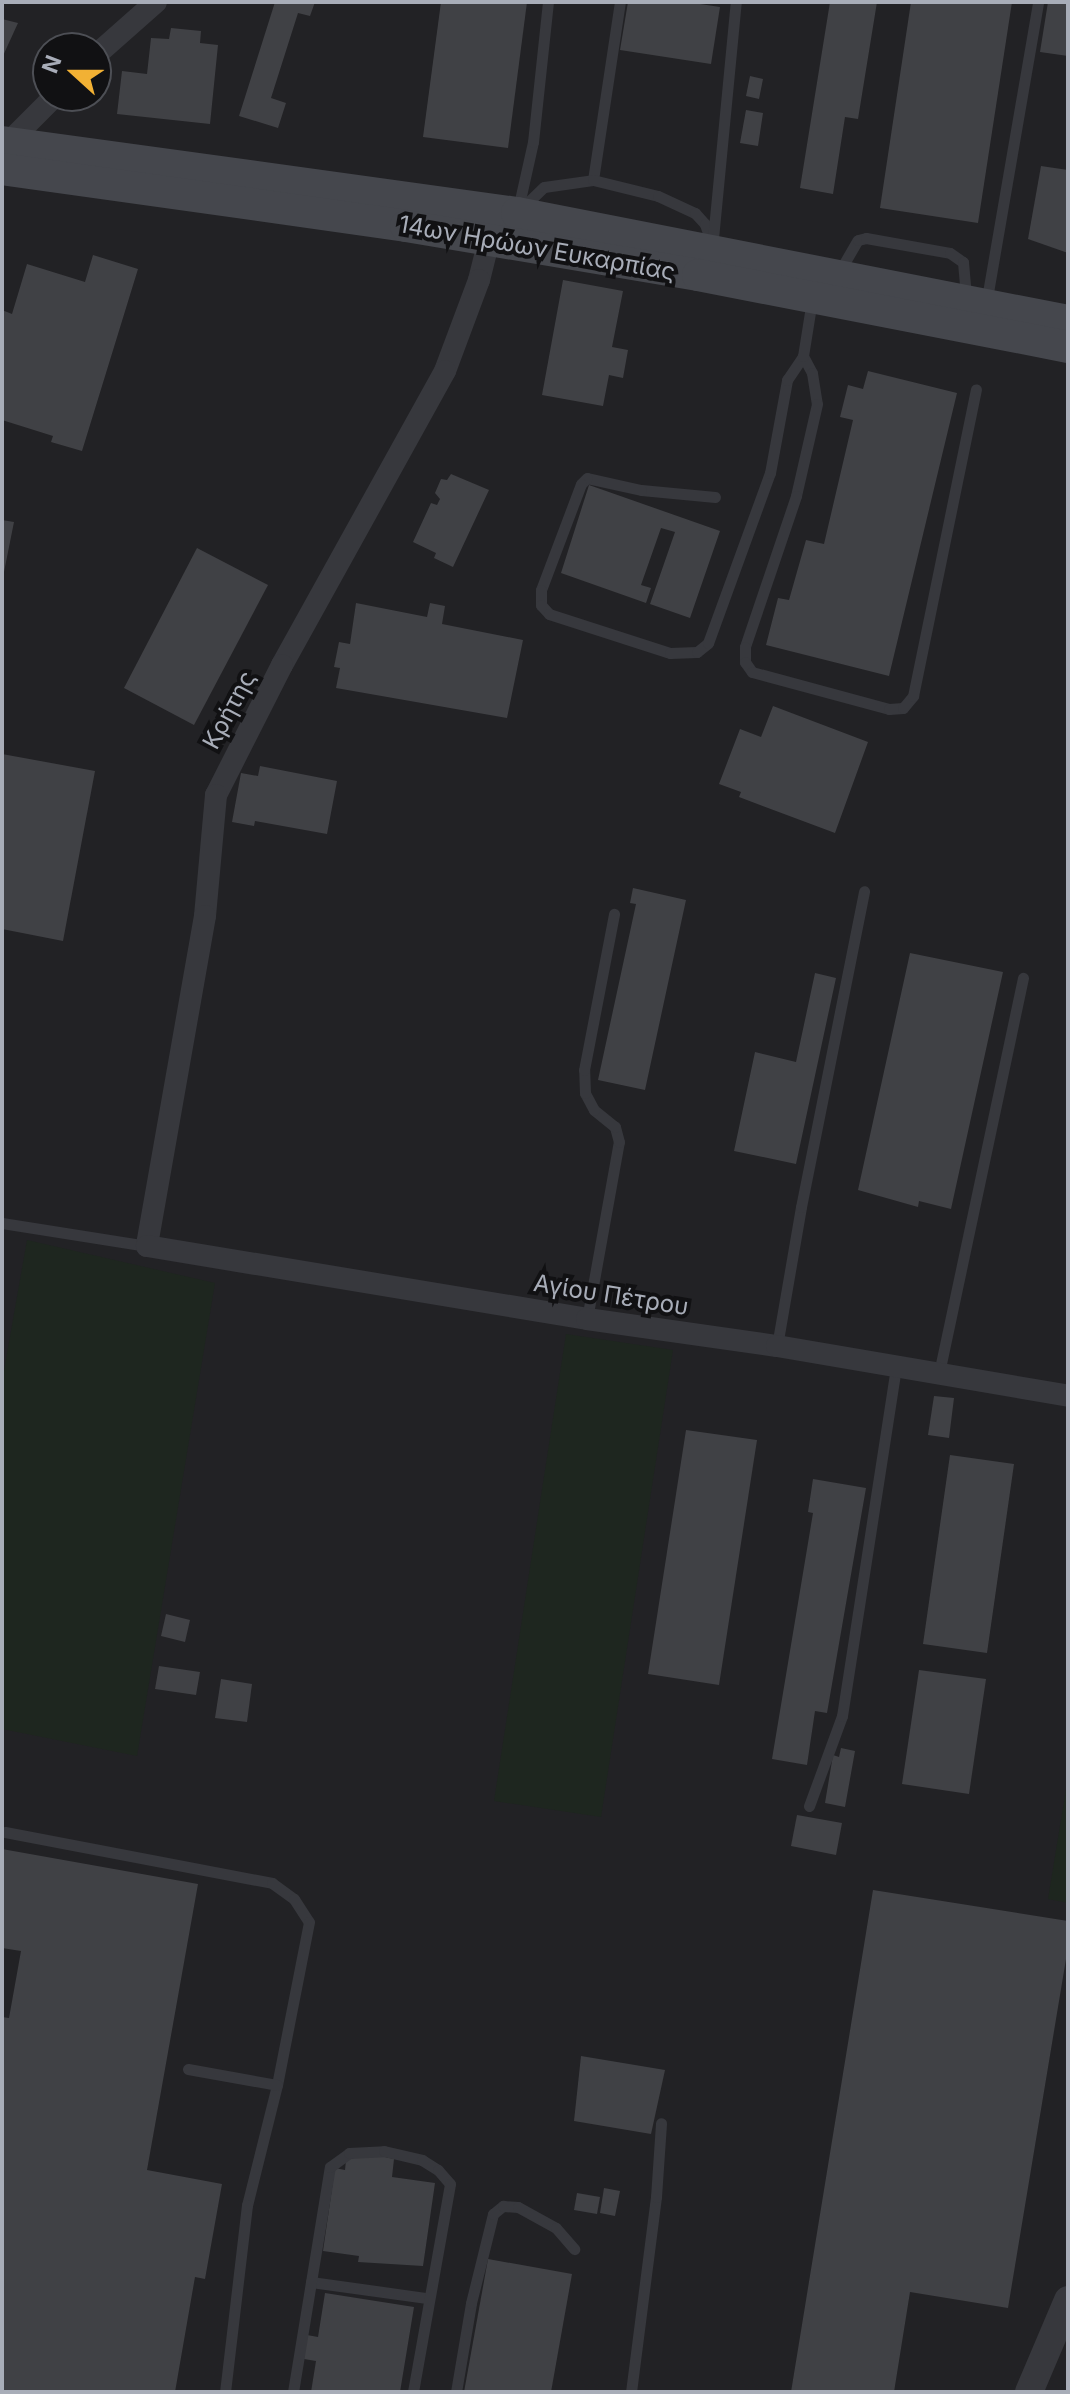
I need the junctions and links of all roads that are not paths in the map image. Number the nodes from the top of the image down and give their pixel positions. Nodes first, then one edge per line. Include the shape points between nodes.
1 (156, 2) edge
2 (548, 2) edge
3 (620, 2) edge
4 (736, 2) edge
5 (1038, 2) edge
6 (112, 41) edge
7 (41, 112) edge
8 (4, 154) edge
9 (593, 180) junction
10 (517, 213) junction
11 (489, 240) junction
12 (712, 249) junction
13 (838, 275) junction
14 (813, 296) junction
15 (976, 302) junction
16 (1068, 321) edge
17 (1068, 347) edge
18 (803, 356) junction
19 (976, 389) dead end
20 (715, 497) dead end
21 (864, 891) dead end
22 (614, 914) dead end
23 (1023, 978) dead end
24 (2, 1223) edge
25 (147, 1246) junction
26 (587, 1319) junction
27 (777, 1346) junction
28 (896, 1367) junction
29 (939, 1373) junction
30 (1068, 1396) edge
31 (809, 1806) dead end
32 (5, 1832) dead end
33 (188, 2069) dead end
34 (277, 2085) junction
35 (661, 2123) dead end
36 (574, 2249) dead end
37 (311, 2282) junction
38 (427, 2298) junction
39 (1068, 2300) edge
40 (225, 2392) edge
41 (293, 2392) edge
42 (413, 2392) edge
43 (456, 2392) edge
44 (631, 2392) edge
45 (1029, 2392) edge

1 - 6 street
2 - 10 lane via 533,142
3 - 9 lane
4 - 12 lane
5 - 15 lane
7 - 8 street
8 - 10 main road, 14ων Ηρώων Ευκαρπίας
8 - 11 main road, 14ων Ηρώων Ευκαρπίας
9 - 10 lane via 544,187
9 - 12 lane via 658,196 695,213 705,224
10 - 12 main road, 14ων Ηρώων Ευκαρπίας
11 - 14 main road, 14ων Ηρώων Ευκαρπίας
11 - 25 street, Κρήτης via 445,371 216,795 205,916
12 - 13 main road, 14ων Ηρώων Ευκαρπίας
13 - 15 main road, 14ων Ηρώων Ευκαρπίας
13 - 15 lane via 858,240 866,238 950,253 963,262
14 - 17 main road, 14ων Ηρώων Ευκαρπίας
14 - 18 lane
15 - 16 main road, 14ων Ηρώων Ευκαρπίας
18 - 19 lane via 817,404 796,496 745,647 745,662 752,672 889,709 903,708 913,696
18 - 20 lane via 787,380 770,473 708,643 697,652 670,653 549,614 541,605 541,590 587,478
21 - 27 lane
22 - 26 lane via 584,1070 585,1093 594,1110 615,1127 619,1142
23 - 29 lane
24 - 25 lane
25 - 26 street, Αγίου Πέτρου
26 - 27 street, Αγίου Πέτρου
27 - 28 street, Αγίου Πέτρου
28 - 29 street, Αγίου Πέτρου
28 - 31 lane via 842,1716
29 - 30 street, Αγίου Πέτρου
32 - 34 lane via 272,1883 294,1899 309,1922
33 - 34 lane
34 - 40 lane via 247,2205
35 - 44 lane
36 - 43 lane via 556,2228 518,2207 503,2206 493,2214
37 - 38 lane
37 - 38 lane via 330,2167 349,2153 393,2152 422,2160 450,2184
37 - 41 lane
38 - 42 lane
39 - 45 street

